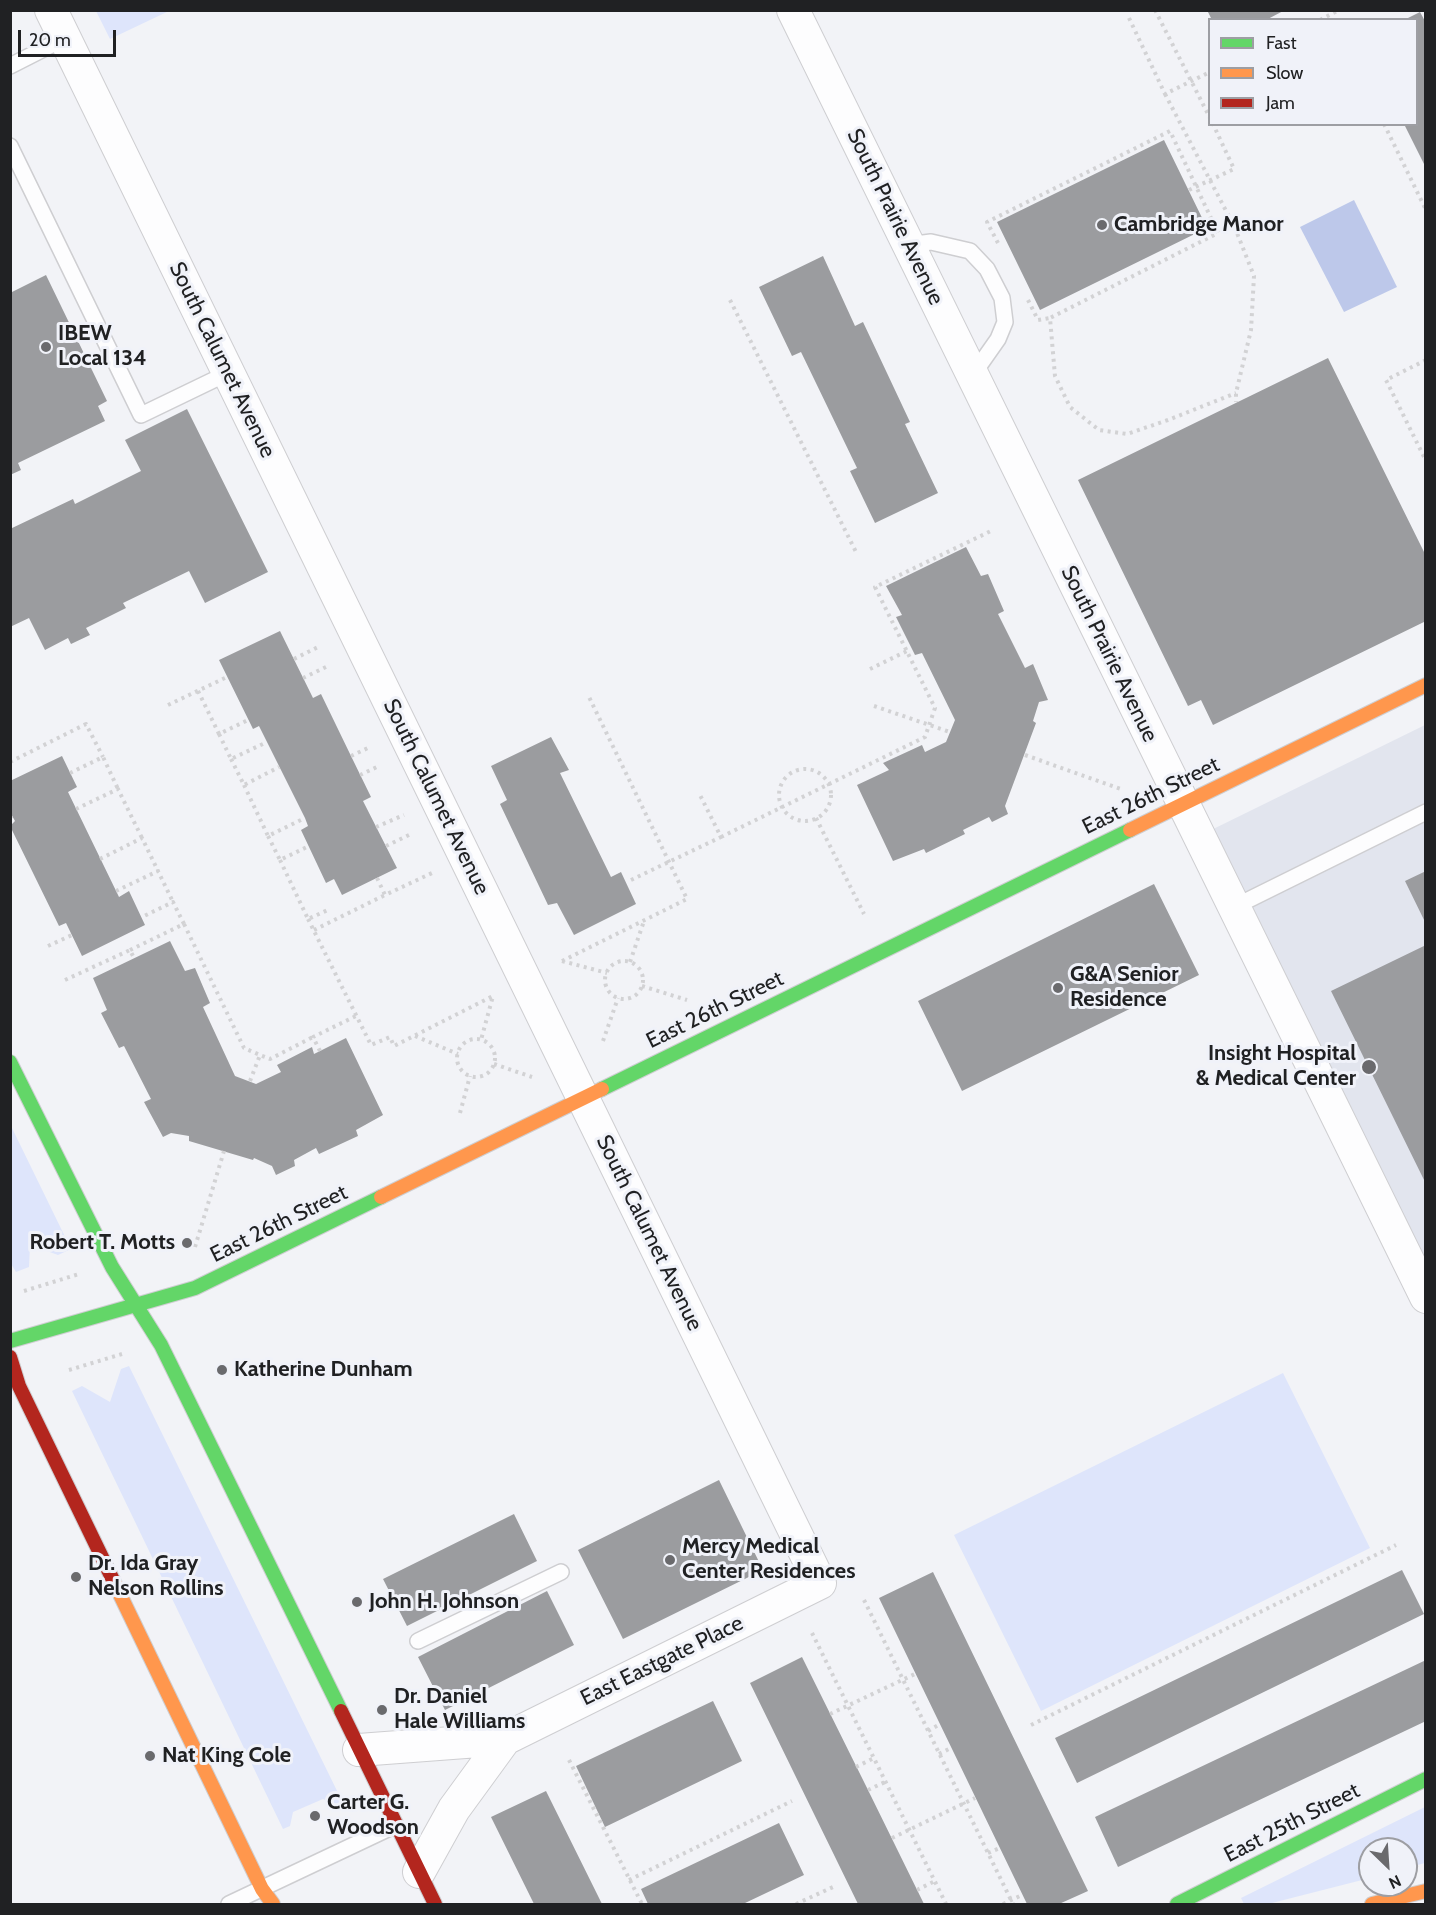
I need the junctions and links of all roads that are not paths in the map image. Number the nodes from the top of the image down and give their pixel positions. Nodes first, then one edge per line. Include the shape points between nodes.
1 (51, 10) edge
2 (793, 10) edge
3 (65, 38) junction
4 (10, 66) edge
5 (10, 146) edge
6 (908, 245) junction
7 (228, 373) junction
8 (972, 376) junction
9 (1425, 685) edge
10 (1183, 804) junction
11 (1425, 812) edge
12 (1234, 907) junction
13 (10, 1062) edge
14 (583, 1098) junction
15 (1425, 1297) edge
16 (138, 1307) junction
17 (10, 1341) edge
18 (10, 1357) edge
19 (561, 1572) dead end
20 (820, 1583) joint
21 (418, 1641) dead end
22 (505, 1739) junction
23 (359, 1750) junction
24 (1425, 1779) edge
25 (396, 1825) junction
26 (419, 1872) junction
27 (261, 1888) junction
28 (1421, 1892) edge
29 (229, 1905) edge
30 (273, 1905) edge
31 (435, 1905) edge
32 (1178, 1905) edge
33 (1372, 1905) edge
34 (1390, 1905) edge

1 - 3 street, South Calumet Avenue
2 - 6 street, South Prairie Avenue
3 - 4 lane
3 - 7 street, South Calumet Avenue
5 - 7 lane via 141,415
6 - 8 street, South Prairie Avenue
6 - 8 lane via 931,242 970,251 987,269 1002,298 1005,322
7 - 14 street, South Calumet Avenue
8 - 10 street, South Prairie Avenue
9 - 10 main road, East 26th Street
10 - 12 street, South Prairie Avenue
10 - 14 main road, East 26th Street
11 - 12 lane
12 - 15 street, South Prairie Avenue
13 - 16 main road via 107,1257
14 - 16 main road, East 26th Street via 195,1288
14 - 20 street, South Calumet Avenue
16 - 17 main road, East 26th Street
16 - 23 main road via 166,1355
18 - 27 main road via 19,1386
19 - 21 lane
20 - 22 street, East Eastgate Place
22 - 23 street, East Eastgate Place
22 - 26 street, East Eastgate Place via 454,1809
23 - 25 main road
24 - 32 main road, East 25th Street
25 - 26 main road
25 - 27 lane
26 - 31 main road
27 - 29 lane
27 - 30 main road
28 - 33 main road
28 - 34 main road

